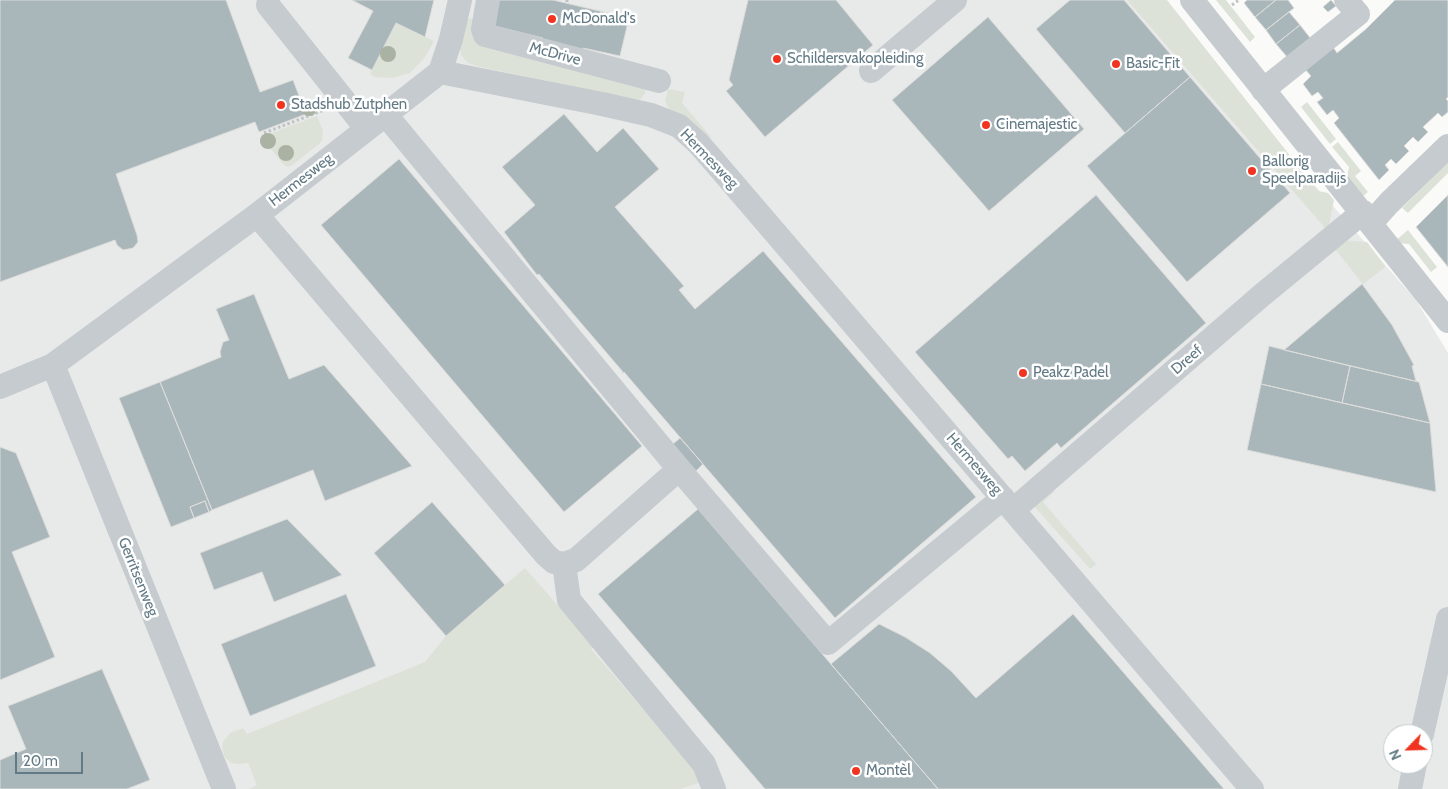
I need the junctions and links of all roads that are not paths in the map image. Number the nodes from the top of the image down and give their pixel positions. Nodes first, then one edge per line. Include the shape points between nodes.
1 (460, 0) edge
2 (488, 0) edge
3 (955, 0) edge
4 (1192, 0) edge
5 (1346, 0) edge
6 (268, 4) dead end
7 (871, 71) dead end
8 (440, 72) junction
9 (659, 81) dead end
10 (1263, 90) junction
11 (384, 114) junction
12 (366, 128) junction
13 (1448, 146) edge
14 (257, 215) junction
15 (1367, 218) junction
16 (1448, 321) edge
17 (52, 365) junction
18 (0, 387) edge
19 (679, 469) junction
20 (1008, 504) junction
21 (564, 564) junction
22 (1448, 619) edge
23 (1424, 724) edge
24 (1414, 774) edge
25 (224, 789) edge
26 (714, 789) edge
27 (1252, 789) edge
28 (1410, 789) edge

1 - 8 street
2 - 9 street, McDrive via 483,28 485,35
3 - 7 street
4 - 10 street
5 - 10 street via 1358,14
6 - 12 street
8 - 11 street, Hermesweg
8 - 20 street, Hermesweg via 651,115 679,126 712,159
10 - 15 street
11 - 12 street, Hermesweg
11 - 19 street
12 - 14 street, Hermesweg
13 - 15 street, Dreef via 1389,203
14 - 17 street, Hermesweg
14 - 21 street via 546,555 554,562
15 - 16 street
15 - 20 street, Dreef via 1262,295
17 - 18 street, Hermesweg
17 - 25 street, Gerritsenweg
19 - 20 street, Dreef via 828,643
19 - 21 street via 576,560
20 - 27 street, Hermesweg
21 - 26 street via 569,600 704,764
22 - 23 street
24 - 28 street

